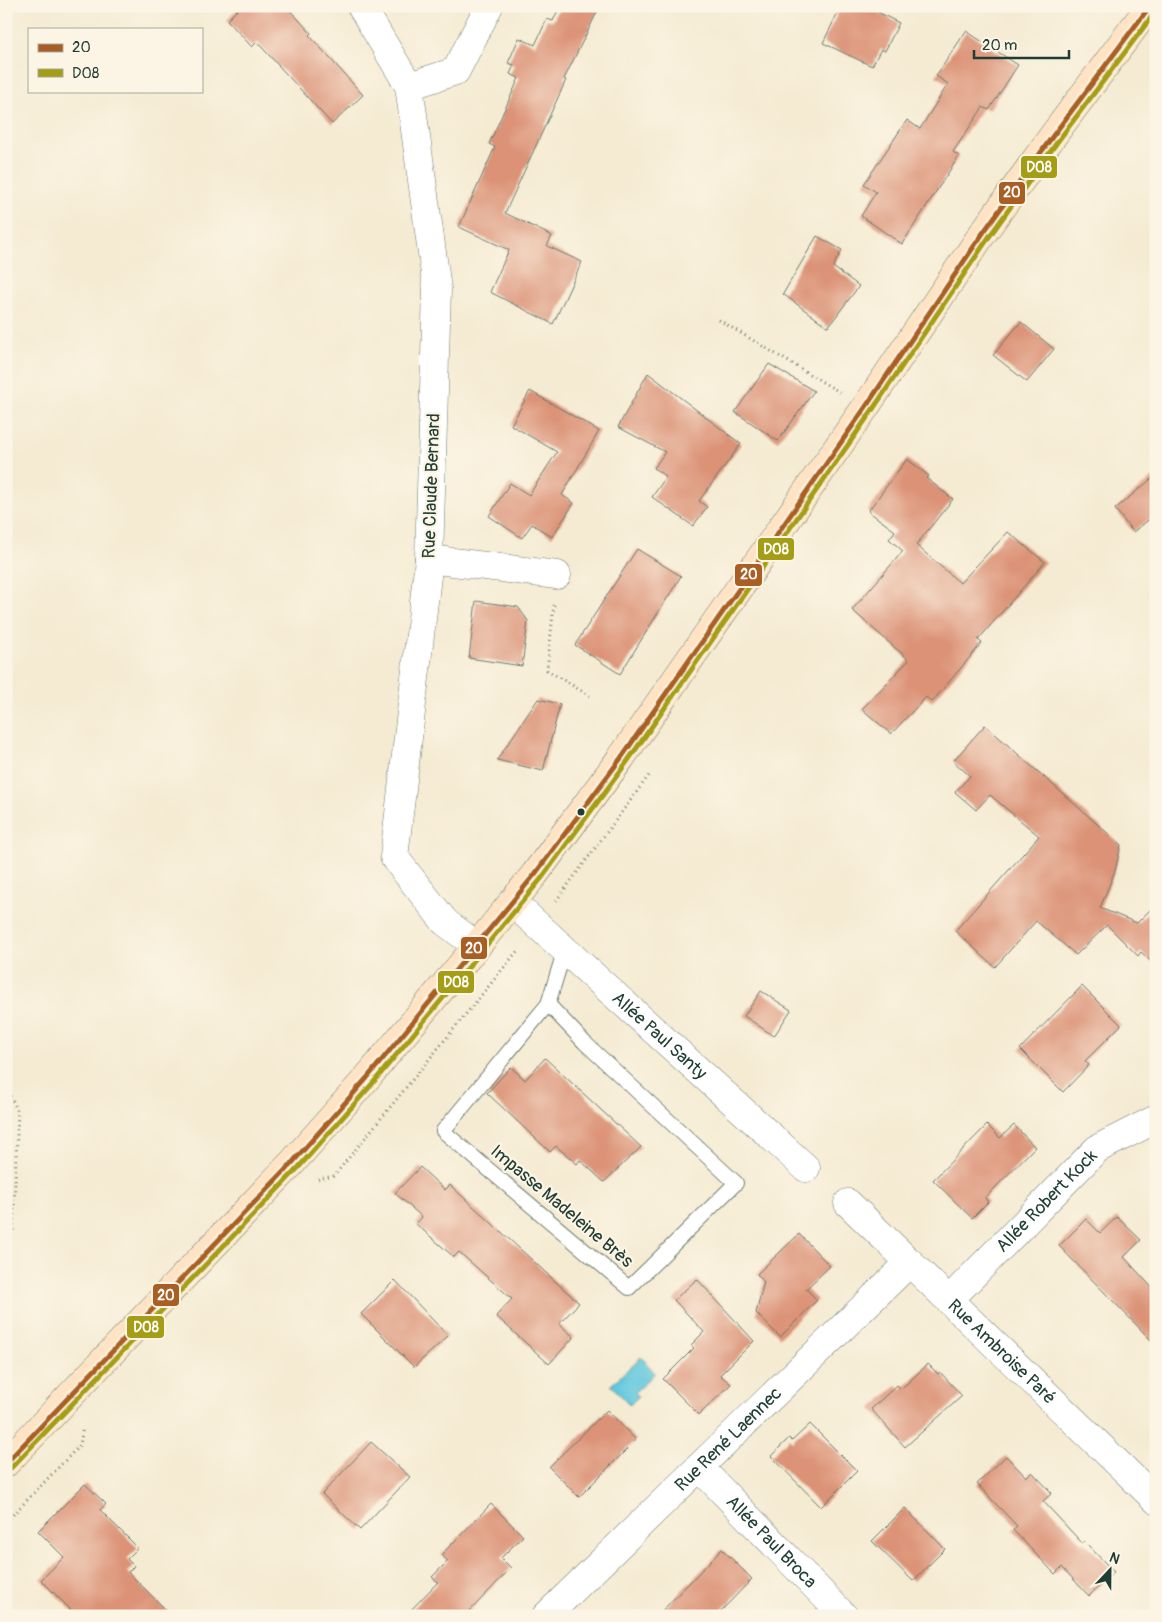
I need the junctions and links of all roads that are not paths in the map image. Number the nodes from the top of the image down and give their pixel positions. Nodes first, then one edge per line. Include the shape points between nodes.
1 (361, 6) edge
2 (489, 6) edge
3 (1150, 6) edge
4 (409, 86) junction
5 (429, 559) junction
6 (557, 575) road end
7 (512, 902) junction
8 (477, 946) junction
9 (565, 949) junction
10 (548, 1004) junction
11 (1156, 1119) edge
12 (806, 1168) dead end
13 (848, 1203) dead end
14 (910, 1262) junction
15 (949, 1300) junction
16 (6, 1463) edge
17 (699, 1467) junction
18 (1156, 1500) edge
19 (546, 1616) edge
20 (844, 1616) edge

1 - 4 street, Rue Claude Bernard
2 - 4 street via 456,71
3 - 7 main road via 983,233 621,758
4 - 5 street, Rue Claude Bernard via 437,289
5 - 6 street
5 - 8 street, Rue Claude Bernard via 394,857 445,922
7 - 8 main road
7 - 9 street, Allée Paul Santy
8 - 16 main road via 292,1163
9 - 10 lane, Impasse Madeleine Brès
9 - 12 street, Allée Paul Santy
10 - 10 lane, Impasse Madeleine Brès via 443,1131 629,1288 736,1183 585,1043
11 - 15 street, Allée Robert Kock via 1097,1149
13 - 14 street, Rue Ambroise Paré
14 - 15 street, Rue Ambroise Paré
14 - 17 street, Rue René Laennec
15 - 18 street, Rue Ambroise Paré
17 - 19 street, Rue René Laennec
17 - 20 street, Allée Paul Broca

